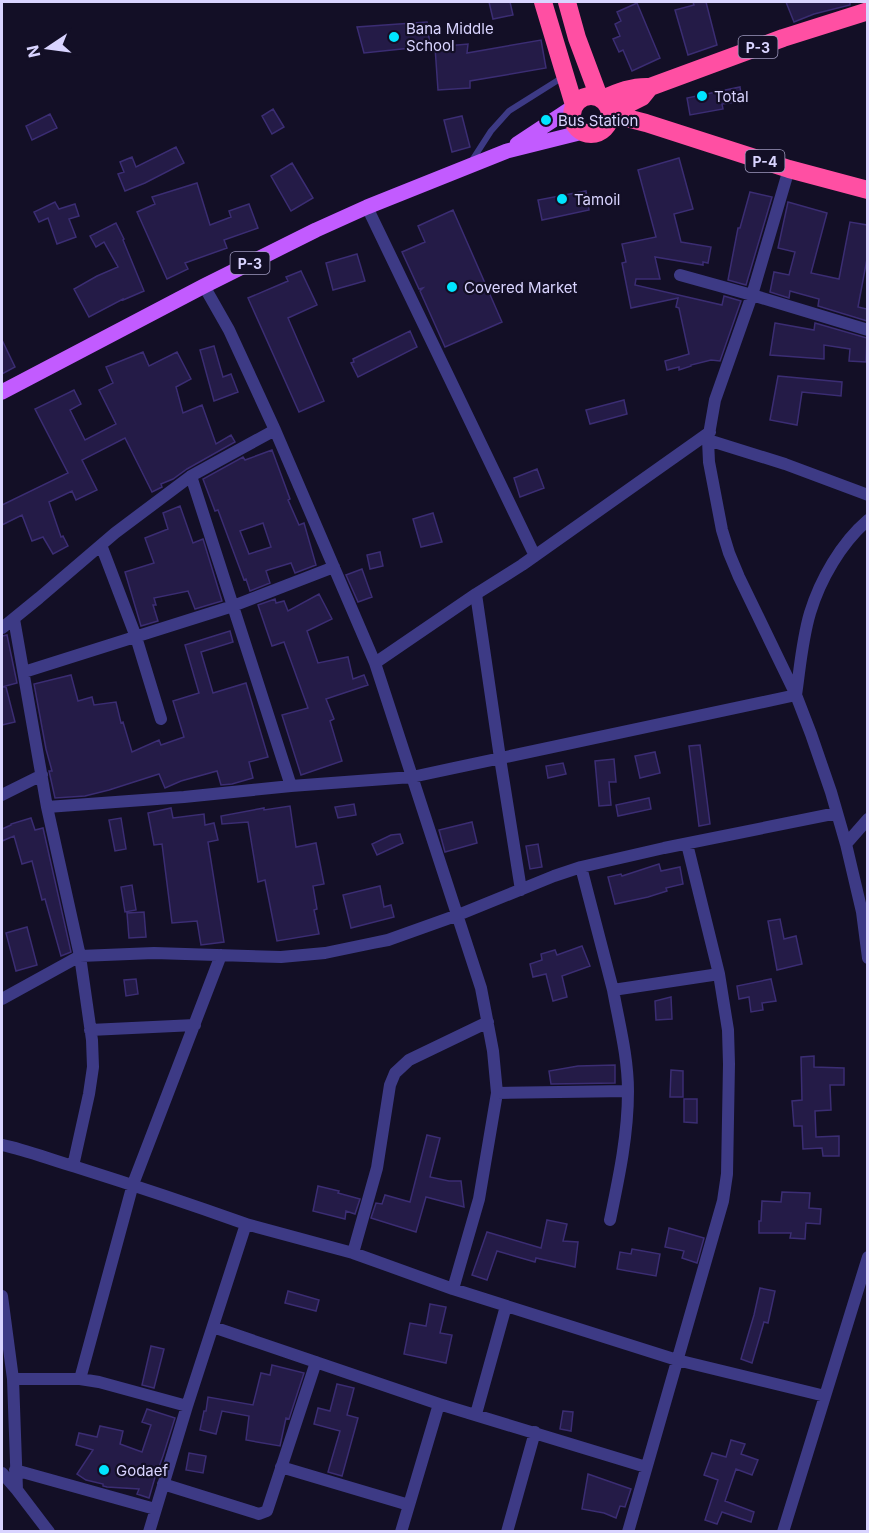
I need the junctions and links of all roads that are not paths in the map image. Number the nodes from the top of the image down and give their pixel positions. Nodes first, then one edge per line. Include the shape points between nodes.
1 (543, 2) edge
2 (567, 2) edge
3 (867, 11) edge
4 (566, 75) junction
5 (574, 106) junction
6 (605, 111) junction
7 (583, 132) junction
8 (507, 151) junction
9 (468, 167) junction
10 (789, 169) junction
11 (867, 190) edge
12 (367, 207) junction
13 (680, 275) dead end
14 (204, 286) junction
15 (752, 295) junction
16 (867, 330) edge
17 (2, 392) edge
18 (275, 430) junction
19 (709, 436) junction
20 (191, 476) junction
21 (867, 495) edge
22 (867, 520) edge
23 (101, 545) junction
24 (535, 556) junction
25 (334, 567) junction
26 (477, 594) junction
27 (233, 606) junction
28 (14, 619) junction
29 (2, 627) edge
30 (136, 637) junction
31 (375, 663) junction
32 (24, 672) junction
33 (796, 695) junction
34 (162, 719) dead end
35 (500, 758) junction
36 (42, 775) junction
37 (412, 777) junction
38 (291, 786) junction
39 (2, 795) edge
40 (47, 807) junction
41 (837, 813) junction
42 (867, 819) edge
43 (687, 844) junction
44 (846, 844) junction
45 (581, 867) junction
46 (521, 890) junction
47 (458, 915) junction
48 (221, 955) junction
49 (80, 956) junction
50 (867, 958) edge
51 (719, 974) junction
52 (613, 990) junction
53 (2, 999) edge
54 (488, 1022) junction
55 (195, 1025) junction
56 (90, 1030) junction
57 (628, 1091) junction
58 (497, 1093) junction
59 (2, 1145) edge
60 (73, 1166) junction
61 (133, 1184) junction
62 (610, 1220) dead end
63 (246, 1224) junction
64 (352, 1253) junction
65 (867, 1257) edge
66 (453, 1289) junction
67 (2, 1296) edge
68 (506, 1306) junction
69 (213, 1327) junction
70 (677, 1360) junction
71 (316, 1362) junction
72 (13, 1379) junction
73 (80, 1379) junction
74 (825, 1396) junction
75 (439, 1404) junction
76 (187, 1406) junction
77 (476, 1414) junction
78 (535, 1432) junction
79 (282, 1467) junction
80 (646, 1467) junction
81 (15, 1470) junction
82 (2, 1473) edge
83 (163, 1484) junction
84 (17, 1490) junction
85 (409, 1505) junction
86 (156, 1509) junction
87 (49, 1532) edge
88 (149, 1532) edge
89 (401, 1532) edge
90 (507, 1532) edge
91 (628, 1532) edge
92 (783, 1532) edge

1 - 4 highway
2 - 6 highway
3 - 6 highway, P-3 via 650,87 642,98
4 - 5 highway
4 - 9 lane via 509,111
5 - 6 highway via 582,97 593,95
5 - 7 highway via 573,122
5 - 8 main road, P-3
6 - 7 highway via 593,134
6 - 10 highway, P-4
7 - 8 main road, P-3
8 - 9 main road, P-3
9 - 12 main road, P-3
10 - 11 highway, P-4
10 - 15 street
12 - 14 main road, P-3
12 - 24 street
13 - 15 street
14 - 17 main road, P-3
14 - 18 street
15 - 16 street
15 - 19 street via 715,400
18 - 20 street
18 - 25 street
19 - 21 street
19 - 24 street
19 - 33 street via 716,504 729,553
20 - 23 street
20 - 27 street
22 - 33 street via 849,538 817,593 806,628
23 - 28 street
23 - 30 street
24 - 26 street
25 - 27 street
25 - 31 street
26 - 31 street
26 - 35 street
27 - 30 street
27 - 38 street
28 - 29 street
28 - 32 street
30 - 32 street
30 - 34 street
31 - 37 street
32 - 36 street
33 - 35 street
33 - 41 street
35 - 37 street
35 - 46 street
36 - 39 street
36 - 40 street
37 - 38 street
37 - 47 street
38 - 40 street
40 - 49 street
41 - 43 street
41 - 44 street
42 - 44 street
43 - 45 street
43 - 51 street
44 - 50 street via 862,912
45 - 46 street
45 - 52 street
46 - 47 street
47 - 48 street via 388,940 325,953 281,957
47 - 54 street
48 - 49 street
48 - 55 street
49 - 53 street
49 - 56 street
51 - 52 street
51 - 70 street via 728,1030 727,1174 723,1201
52 - 57 street via 625,1050
54 - 58 street
54 - 64 street via 409,1060 395,1073 377,1168
55 - 56 street
55 - 61 street
56 - 60 street via 93,1067
57 - 58 street
57 - 62 street via 624,1157
58 - 66 street via 479,1199
59 - 60 street
60 - 61 street
61 - 63 street
61 - 73 street
63 - 64 street
63 - 69 street
64 - 66 street
65 - 74 street
66 - 68 street
67 - 72 street
68 - 70 street
68 - 77 street
69 - 71 street
69 - 76 street
70 - 74 street
70 - 80 street
71 - 75 street
71 - 79 street
72 - 73 street
72 - 81 street
73 - 76 street
74 - 92 street
75 - 77 street
75 - 85 street
76 - 83 street
77 - 78 street
78 - 80 street
78 - 90 street
79 - 83 street via 263,1514
79 - 85 street
80 - 91 street
81 - 84 street
81 - 86 street
82 - 84 street
83 - 86 street
84 - 87 street
85 - 89 street
86 - 88 street

